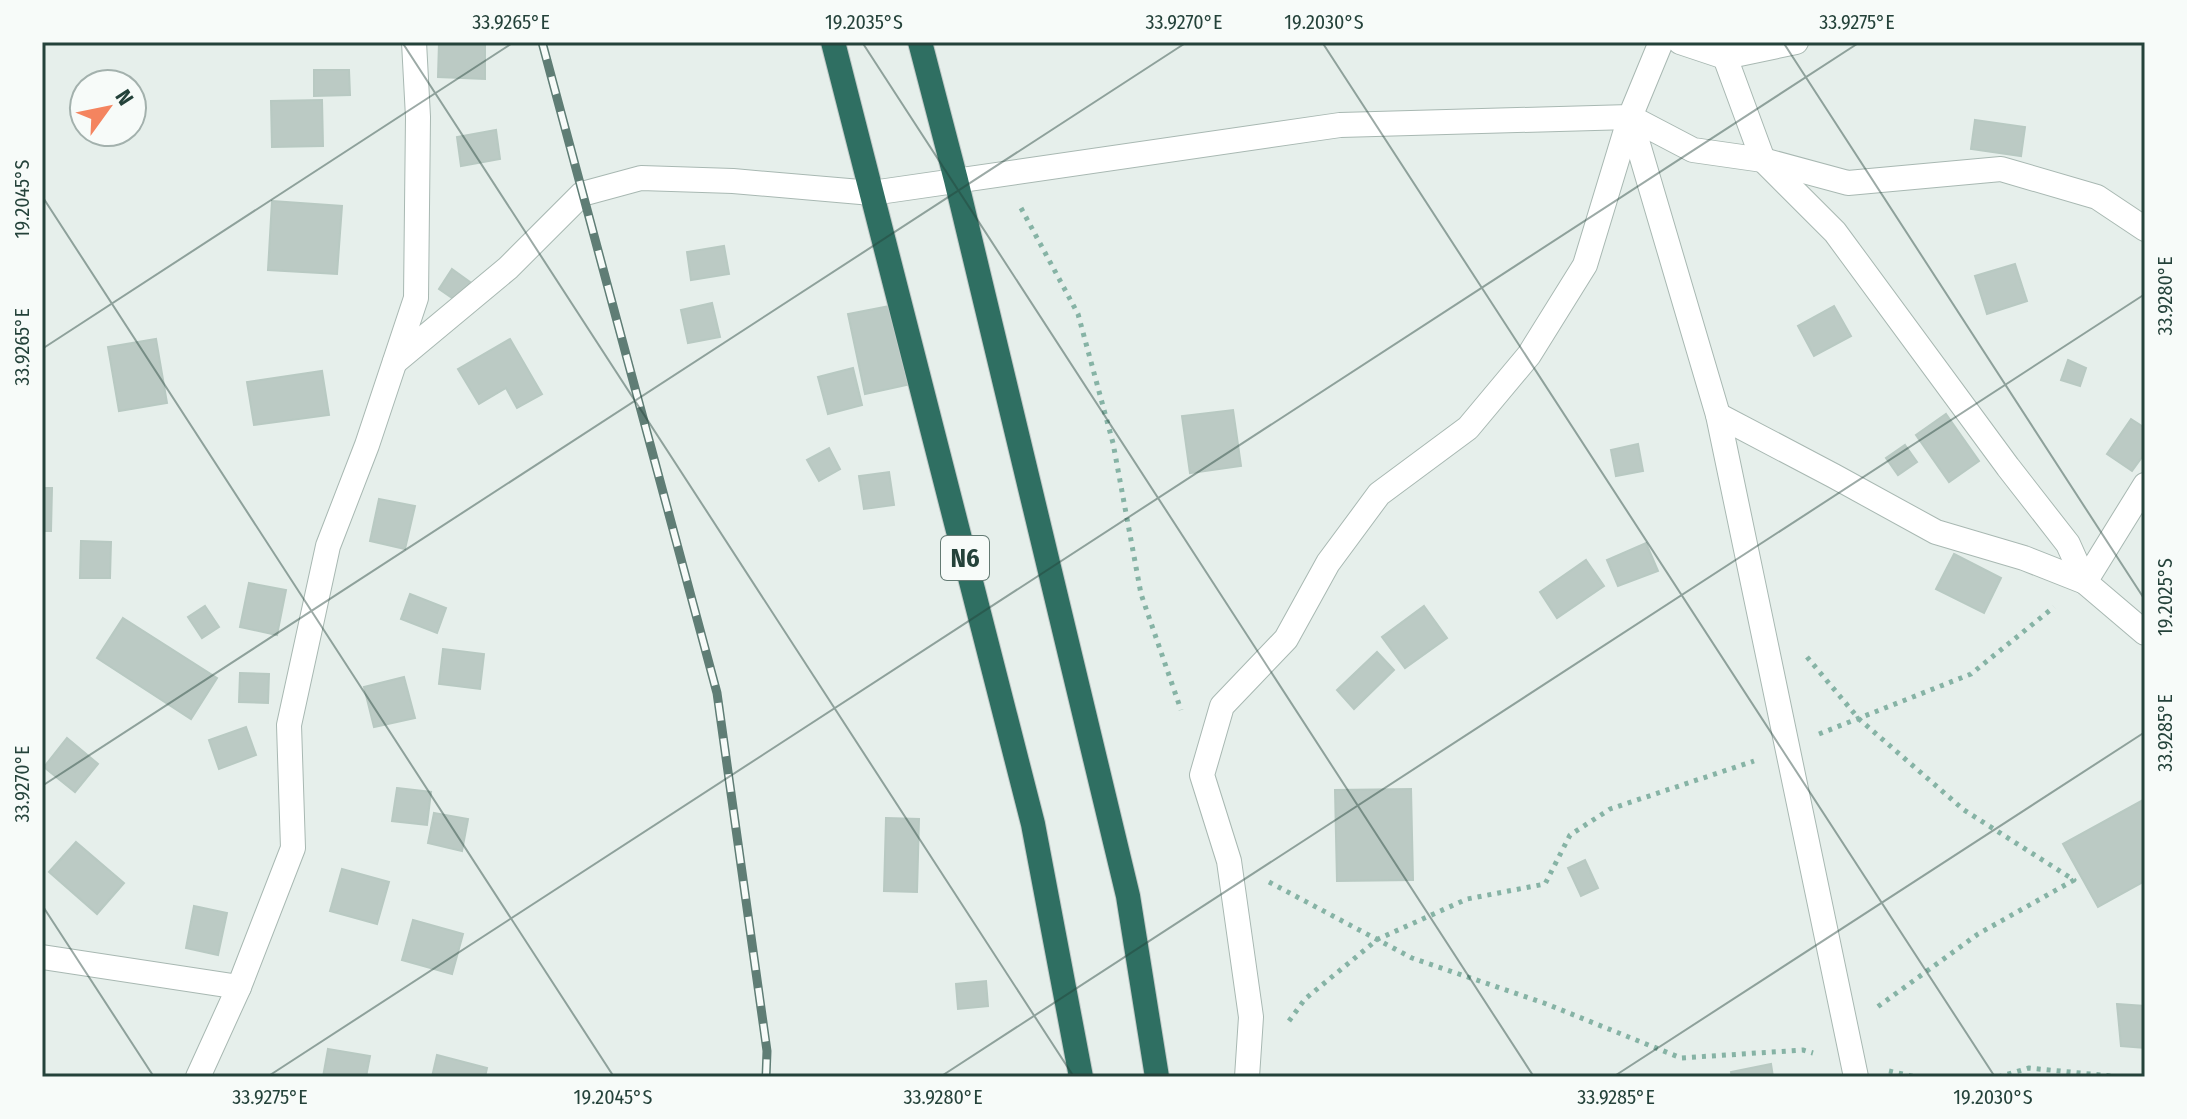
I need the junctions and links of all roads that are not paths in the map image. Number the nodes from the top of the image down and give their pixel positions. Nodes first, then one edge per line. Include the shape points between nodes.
1 (414, 42) edge
2 (833, 42) edge
3 (920, 42) edge
4 (1661, 42) edge
5 (1680, 42) edge
6 (1796, 42) edge
7 (1725, 57) junction
8 (1630, 117) junction
9 (1763, 160) junction
10 (956, 180) junction
11 (872, 193) junction
12 (2145, 229) edge
13 (395, 362) junction
14 (1718, 415) junction
15 (2145, 485) edge
16 (2085, 582) junction
17 (2145, 633) edge
18 (42, 957) edge
19 (239, 987) junction
20 (1854, 1070) edge
21 (198, 1077) edge
22 (1081, 1077) edge
23 (1157, 1077) edge
24 (1247, 1077) edge

1 - 13 street via 416,298
2 - 11 highway, N6
3 - 10 highway
4 - 8 street
5 - 7 street
6 - 7 street
7 - 9 street
8 - 9 street via 1693,150
8 - 10 street via 1340,125
8 - 14 street
8 - 24 street via 1585,265 1529,355 1468,428 1379,494 1328,563 1286,639 1222,706 1202,775 1229,861 1251,1017
9 - 12 street via 1848,183 2001,169 2097,197
9 - 16 street via 1835,232 2068,544
10 - 11 street
10 - 23 highway via 1128,896
11 - 13 street via 641,178 582,194 508,268
11 - 22 highway, N6 via 1033,824
13 - 19 street via 328,546 289,725 293,848
14 - 16 street via 1936,532
14 - 20 street
15 - 16 street
16 - 17 street
18 - 19 street
19 - 21 street

